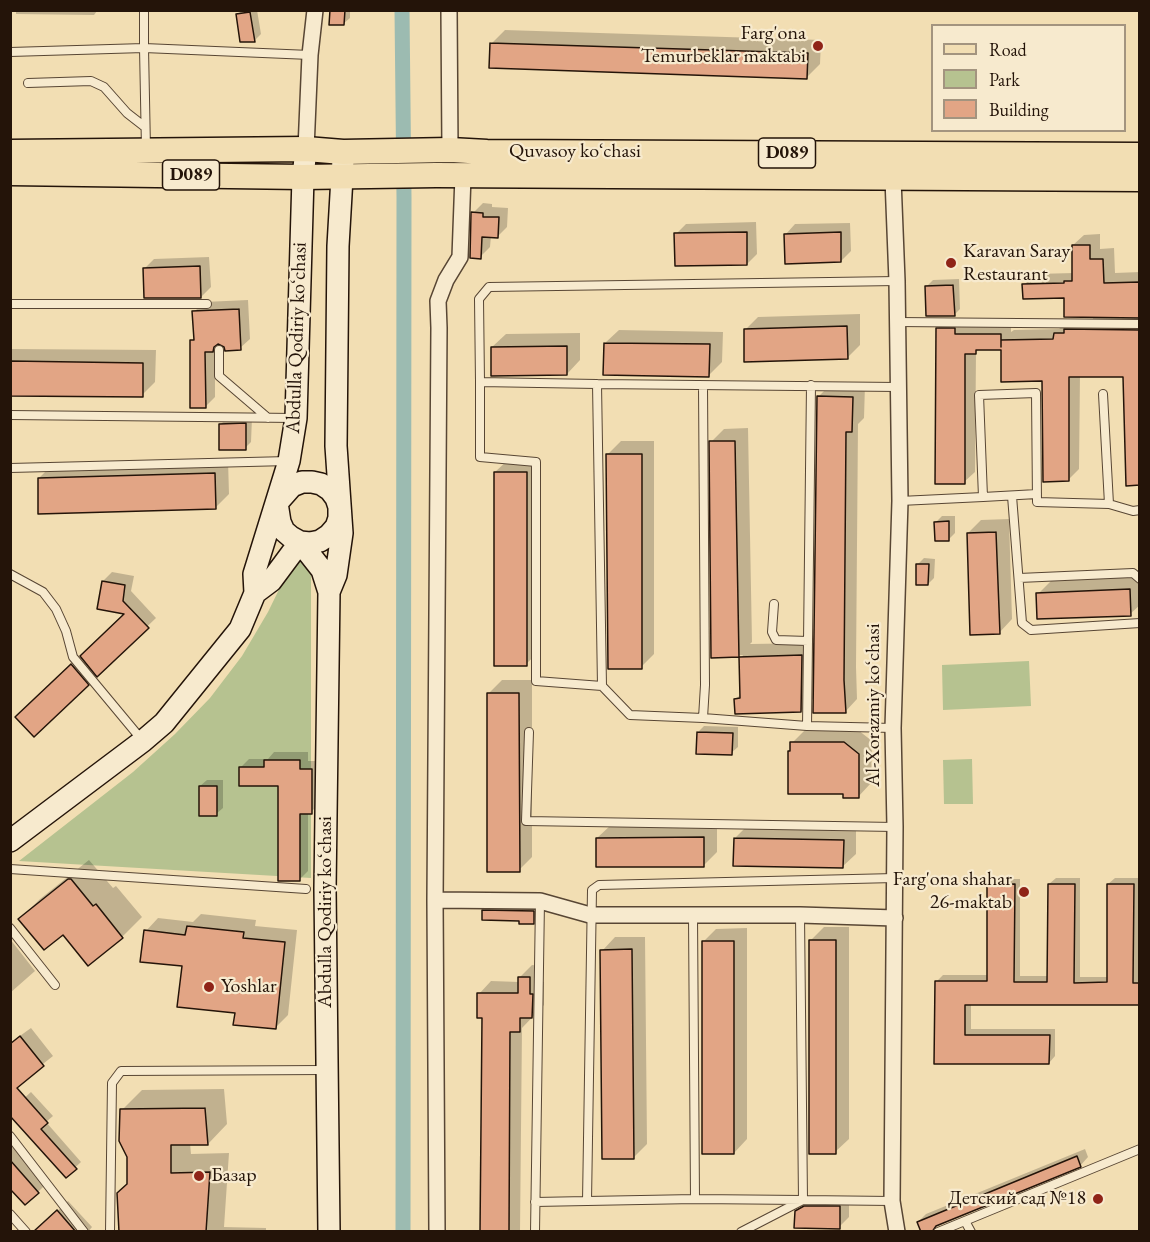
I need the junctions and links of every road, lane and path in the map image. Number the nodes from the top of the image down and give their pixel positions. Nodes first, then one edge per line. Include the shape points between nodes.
1 (144, 10) edge
2 (315, 10) edge
3 (449, 10) edge
4 (144, 48) junction
5 (10, 52) edge
6 (310, 55) junction
7 (28, 83) dead end
8 (145, 127) junction
9 (306, 149) junction
10 (146, 150) junction
11 (10, 152) edge
12 (343, 152) junction
13 (1140, 154) edge
14 (448, 166) junction
15 (10, 173) edge
16 (303, 177) junction
17 (343, 177) junction
18 (893, 178) junction
19 (1140, 178) edge
20 (897, 281) junction
21 (10, 304) edge
22 (207, 304) dead end
23 (897, 322) junction
24 (1140, 324) edge
25 (219, 350) dead end
26 (480, 382) junction
27 (597, 384) junction
28 (811, 385) junction
29 (703, 386) junction
30 (898, 387) junction
31 (1103, 394) dead end
32 (10, 415) edge
33 (268, 418) junction
34 (296, 418) junction
35 (290, 461) junction
36 (10, 468) edge
37 (1036, 494) junction
38 (1012, 496) junction
39 (983, 497) junction
40 (900, 501) junction
41 (277, 503) junction
42 (1109, 504) junction
43 (339, 507) junction
44 (1137, 512) edge
45 (300, 542) junction
46 (10, 574) edge
47 (1019, 578) junction
48 (1140, 579) edge
49 (329, 592) junction
50 (255, 593) junction
51 (774, 604) dead end
52 (1140, 623) edge
53 (808, 641) junction
54 (602, 686) junction
55 (703, 718) junction
56 (807, 726) junction
57 (893, 728) junction
58 (529, 732) dead end
59 (143, 741) junction
60 (896, 826) junction
61 (10, 841) edge
62 (10, 869) edge
63 (894, 878) junction
64 (306, 889) dead end
65 (435, 900) junction
66 (540, 901) junction
67 (590, 915) junction
68 (800, 915) junction
69 (693, 916) junction
70 (895, 918) junction
71 (10, 928) edge
72 (55, 985) dead end
73 (326, 1070) junction
74 (10, 1136) edge
75 (1140, 1149) edge
76 (695, 1199) junction
77 (803, 1200) junction
78 (892, 1201) junction
79 (535, 1202) junction
80 (587, 1202) junction
81 (10, 1214) edge
82 (965, 1221) junction
83 (26, 1232) edge
84 (84, 1232) edge
85 (110, 1232) edge
86 (329, 1232) edge
87 (437, 1232) edge
88 (535, 1232) edge
89 (741, 1232) edge
90 (897, 1232) edge
91 (938, 1232) edge
92 (971, 1232) edge

1 - 4 lane
2 - 6 street
3 - 14 street
4 - 5 lane
4 - 6 lane
4 - 8 lane
6 - 9 street
7 - 8 lane via 91,81 104,87
8 - 10 lane
9 - 10 main road, Quvasoy koʻchasi / D089
9 - 12 main road, Quvasoy koʻchasi / D089
9 - 16 street, Abdulla Qodiriy koʻchasi
10 - 11 main road, Quvasoy koʻchasi / D089
12 - 14 main road, Quvasoy koʻchasi / D089 via 370,152
12 - 17 street, Abdulla Qodiriy koʻchasi
13 - 14 main road, Quvasoy koʻchasi / D089 via 487,152
14 - 17 main road, D089
14 - 18 main road, Quvasoy koʻchasi / D089
14 - 65 street via 460,257 438,301
15 - 16 main road, D089
16 - 17 main road, D089
16 - 34 street, Abdulla Qodiriy koʻchasi
17 - 43 street, Abdulla Qodiriy koʻchasi via 338,246
18 - 19 main road, Quvasoy koʻchasi / D089
18 - 20 street, Al-Xorazmiy koʻchasi
20 - 23 street, Al-Xorazmiy koʻchasi
20 - 26 lane via 489,287 479,299
21 - 22 lane
23 - 24 lane
23 - 30 street, Al-Xorazmiy koʻchasi
25 - 33 lane via 219,376
26 - 27 lane
26 - 54 lane via 480,457 536,462 536,681
27 - 29 lane
27 - 54 lane
28 - 29 lane
28 - 30 lane
28 - 53 lane
29 - 55 lane
30 - 40 street, Al-Xorazmiy koʻchasi
31 - 42 lane
32 - 33 lane
33 - 34 lane
34 - 35 street, Abdulla Qodiriy koʻchasi
35 - 36 lane
35 - 41 street, Abdulla Qodiriy koʻchasi
37 - 38 lane
37 - 39 lane via 1036,393 979,395
37 - 42 lane via 1037,502
38 - 39 lane
38 - 47 lane
39 - 40 lane
40 - 57 street, Al-Xorazmiy koʻchasi
41 - 43 street via 292,486 312,482 330,490
41 - 45 street via 284,531
41 - 50 street, Abdulla Qodiriy koʻchasi via 254,574
42 - 44 lane
43 - 45 street via 336,527 329,535 320,541
43 - 49 street, Abdulla Qodiriy koʻchasi via 342,533 336,575
45 - 49 street, Abdulla Qodiriy koʻchasi via 322,570
45 - 50 street, Abdulla Qodiriy koʻchasi via 271,581
46 - 59 lane via 43,592 56,609 73,657
47 - 48 lane via 1133,573
47 - 52 lane via 1022,622 1031,630
49 - 73 street, Abdulla Qodiriy koʻchasi
50 - 59 street, Abdulla Qodiriy koʻchasi via 240,629 164,723
51 - 53 lane via 772,632 776,640
53 - 56 lane
54 - 55 lane via 630,715
55 - 56 lane
56 - 57 lane
57 - 60 street, Al-Xorazmiy koʻchasi
58 - 60 lane via 526,821
59 - 61 street, Abdulla Qodiriy koʻchasi
60 - 63 street, Al-Xorazmiy koʻchasi
62 - 64 lane
63 - 67 lane via 599,885 592,890
63 - 70 street, Al-Xorazmiy koʻchasi
65 - 66 street
65 - 87 street
66 - 67 street
66 - 79 lane
67 - 69 street
67 - 80 lane
68 - 69 street
68 - 70 street
68 - 77 lane
69 - 76 lane
70 - 78 street, Al-Xorazmiy koʻchasi
71 - 72 lane
73 - 85 lane via 121,1071 112,1083
73 - 86 street, Abdulla Qodiriy koʻchasi
74 - 84 lane
75 - 82 lane
76 - 77 lane
76 - 80 lane
77 - 78 lane
77 - 89 lane
78 - 90 street, Al-Xorazmiy koʻchasi
79 - 80 lane
79 - 88 lane
81 - 83 lane
82 - 91 lane
82 - 92 lane

